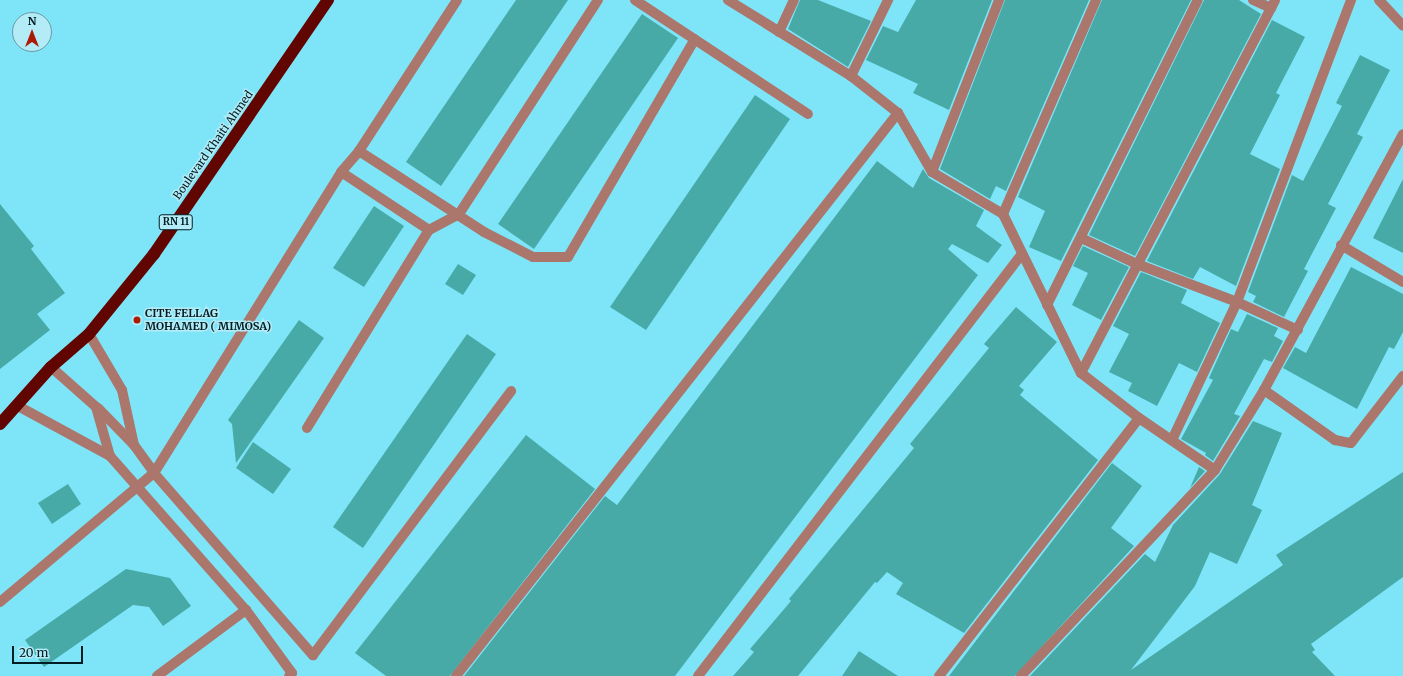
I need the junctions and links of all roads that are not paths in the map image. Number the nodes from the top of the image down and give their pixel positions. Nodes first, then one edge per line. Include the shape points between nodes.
1 (328, 0) edge
2 (457, 0) edge
3 (598, 0) edge
4 (635, 0) edge
5 (728, 0) edge
6 (794, 0) edge
7 (888, 0) edge
8 (1000, 0) edge
9 (1096, 0) edge
10 (1198, 0) edge
11 (1253, 0) edge
12 (1351, 0) edge
13 (1379, 0) edge
14 (1273, 4) edge
15 (1403, 26) edge
16 (779, 32) junction
17 (695, 39) junction
18 (851, 76) junction
19 (898, 113) junction
20 (808, 114) dead end
21 (1403, 134) edge
22 (359, 151) junction
23 (341, 172) junction
24 (932, 172) junction
25 (459, 214) junction
26 (1003, 214) junction
27 (429, 230) junction
28 (1081, 238) junction
29 (1341, 245) junction
30 (1021, 254) junction
31 (1137, 264) junction
32 (1403, 282) edge
33 (1236, 302) junction
34 (1047, 305) junction
35 (1298, 330) junction
36 (89, 334) junction
37 (51, 367) junction
38 (1081, 373) junction
39 (1403, 376) edge
40 (1264, 390) junction
41 (511, 391) dead end
42 (18, 406) junction
43 (96, 407) junction
44 (1139, 418) junction
45 (0, 424) edge
46 (307, 428) dead end
47 (1172, 440) junction
48 (134, 445) junction
49 (110, 456) junction
50 (1215, 470) junction
51 (154, 473) junction
52 (136, 488) junction
53 (0, 602) edge
54 (246, 610) junction
55 (157, 676) edge
56 (289, 676) edge
57 (456, 676) edge
58 (698, 676) edge
59 (939, 676) edge
60 (1021, 676) edge

1 - 36 highway, Boulevard Khaiti Ahmed / RN 11 via 154,254
2 - 22 street
3 - 25 street
4 - 17 street
5 - 16 street
6 - 16 street
7 - 18 street
8 - 24 street
9 - 26 street
10 - 28 street
11 - 14 street
12 - 33 street
13 - 15 street
14 - 31 street
16 - 18 street
17 - 20 street
17 - 25 street via 568,257 533,257 484,232
18 - 19 street
19 - 24 street
19 - 57 street
21 - 29 street
22 - 23 street
22 - 25 street
23 - 27 street
23 - 51 street
24 - 26 street
25 - 27 street
26 - 30 street
27 - 46 street
28 - 31 street
28 - 34 street
29 - 32 street
29 - 35 street
30 - 34 street
30 - 58 street
31 - 33 street
31 - 38 street
33 - 35 street
33 - 47 street
34 - 38 street
35 - 40 street
36 - 37 highway, Boulevard Khaiti Ahmed / RN 11
36 - 48 street via 122,390
37 - 42 highway, Boulevard Khaiti Ahmed / RN 11
37 - 43 street
38 - 44 street
39 - 40 street via 1351,443 1335,440
40 - 50 street
41 - 51 street via 313,655
42 - 45 highway, Boulevard Khaiti Ahmed / RN 11
42 - 49 street
43 - 48 street
43 - 49 street
44 - 47 street
44 - 59 street
47 - 50 street
48 - 51 street
49 - 52 street
50 - 60 street
51 - 52 street
52 - 53 street
52 - 54 street
54 - 55 street
54 - 56 street via 292,674

